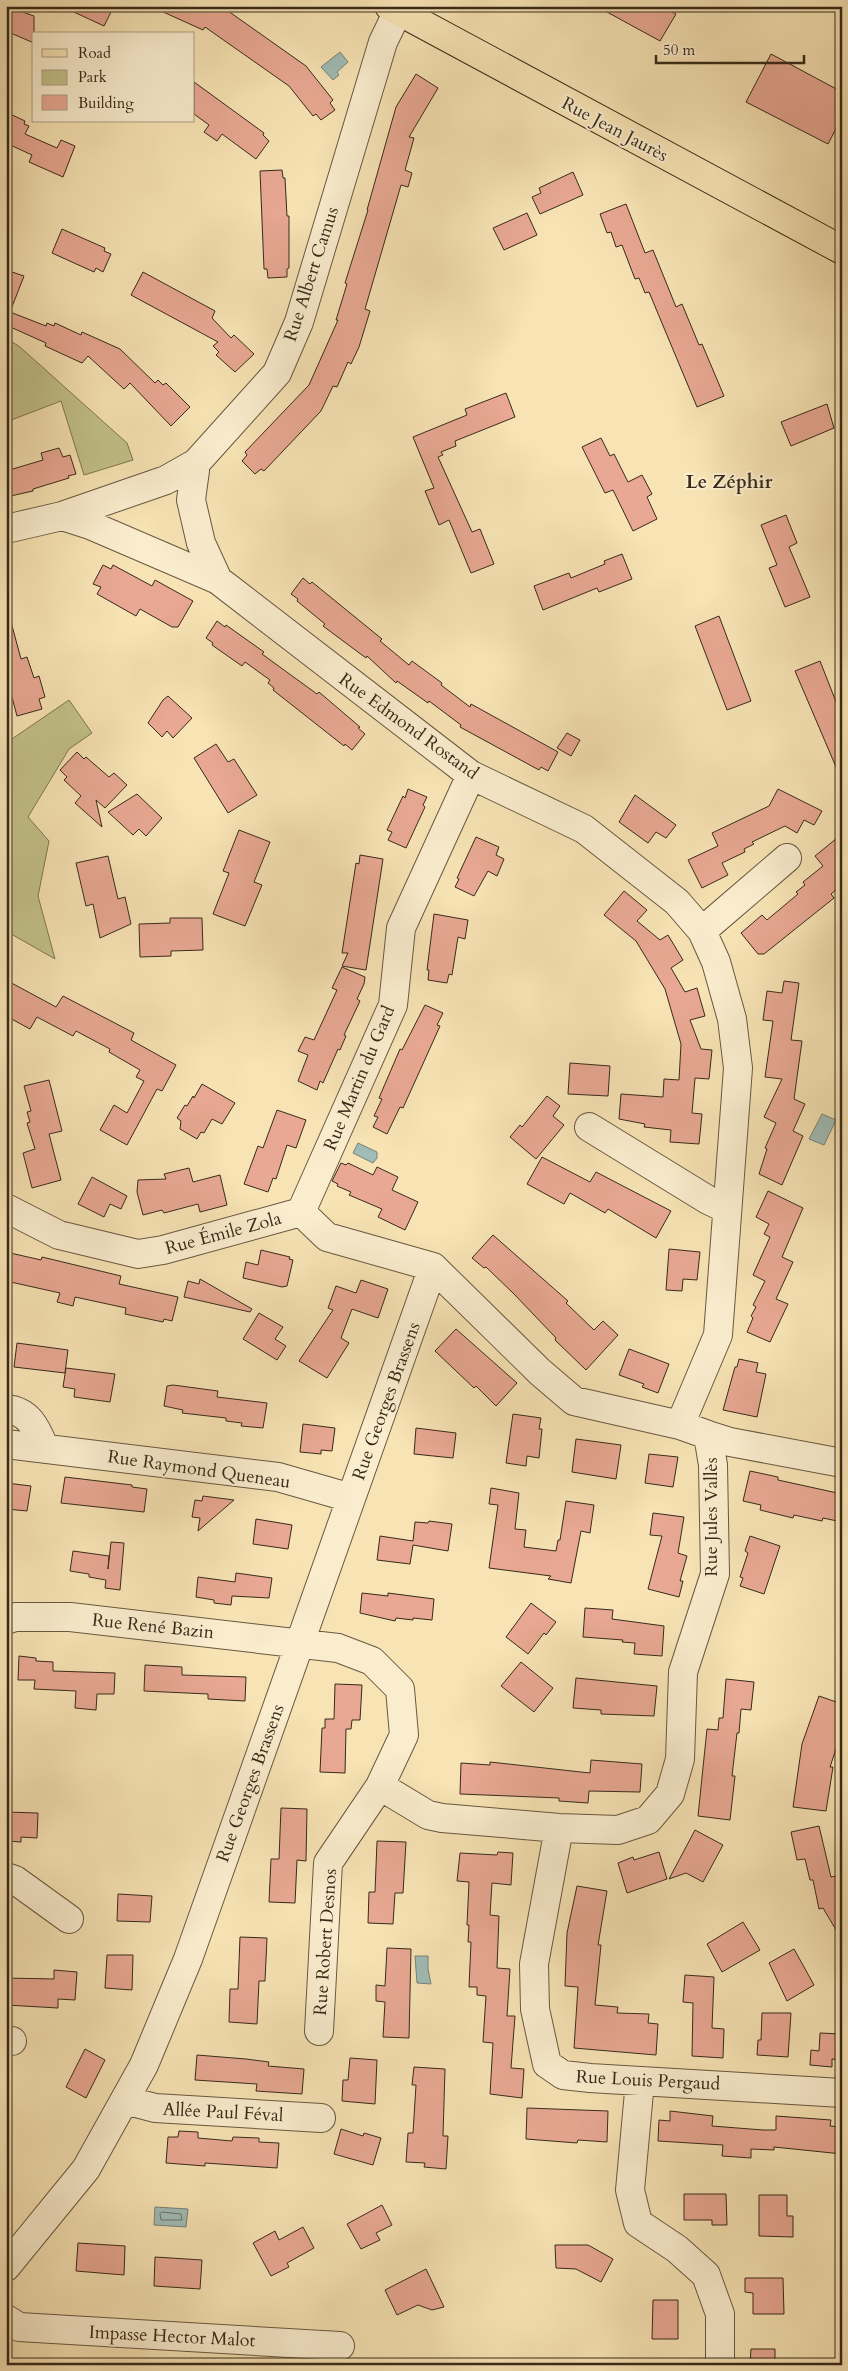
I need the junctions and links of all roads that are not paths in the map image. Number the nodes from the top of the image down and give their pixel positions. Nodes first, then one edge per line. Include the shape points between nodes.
1 (393, 9) edge
2 (842, 250) edge
3 (196, 463) junction
4 (62, 516) junction
5 (6, 529) edge
6 (218, 580) junction
7 (471, 775) junction
8 (787, 858) dead end
9 (702, 931) junction
10 (589, 1127) dead end
11 (6, 1208) edge
12 (727, 1209) junction
13 (301, 1212) junction
14 (433, 1267) junction
15 (6, 1410) edge
16 (680, 1425) junction
17 (708, 1435) junction
18 (6, 1444) edge
19 (45, 1449) junction
20 (842, 1463) edge
21 (351, 1498) junction
22 (6, 1620) edge
23 (300, 1644) junction
24 (380, 1786) junction
25 (559, 1828) junction
26 (6, 1877) edge
27 (69, 1919) dead end
28 (319, 2031) dead end
29 (640, 2080) junction
30 (842, 2093) edge
31 (125, 2100) junction
32 (321, 2118) dead end
33 (6, 2267) edge
34 (6, 2319) edge
35 (340, 2346) dead end
36 (720, 2365) edge

1 - 2 main road, Rue Jean Jaurès
1 - 3 street, Rue Albert Camus via 300,322 277,373
3 - 4 street, Rue Albert Camus via 166,480
3 - 6 street, Rue Edmond Rostand via 192,500 201,543
4 - 5 street, Rue Albert Camus
4 - 6 street, Rue Edmond Rostand
6 - 7 street, Rue Edmond Rostand
7 - 9 street, Rue Edmond Rostand via 584,829 677,902
7 - 13 street, Rue Martin du Gard via 401,928 393,1005
8 - 9 street
9 - 12 street, Rue Edmond Rostand via 716,962 732,1019 738,1068
10 - 12 street
11 - 13 street, Rue Émile Zola via 59,1235 138,1254
12 - 16 street, Rue Edmond Rostand via 718,1335
13 - 14 street, Rue Émile Zola via 327,1237
14 - 16 street, Rue Jules Vallès via 574,1401
14 - 21 street, Rue Georges Brassens
15 - 19 street via 24,1414 35,1425
16 - 17 street, Rue Jules Vallès
17 - 20 street
17 - 25 street, Rue Jules Vallès via 713,1465 715,1574 683,1672 680,1759 670,1794 648,1820 618,1830
18 - 19 street, Rue Raymond Queneau
19 - 21 street, Rue Raymond Queneau via 278,1477
21 - 23 street, Rue Georges Brassens
22 - 23 street, Rue René Bazin via 14,1617 70,1617
23 - 24 street, Rue Robert Desnos via 338,1648 372,1661 400,1689 404,1735
23 - 31 street, Rue Georges Brassens via 188,1959 144,2066
24 - 25 street, Rue Jules Vallès via 428,1815
24 - 28 street, Rue Robert Desnos via 328,1863
25 - 29 street, Rue Louis Pergaud via 534,1964 535,2010 547,2064 563,2075
26 - 27 street
29 - 30 street, Rue Louis Pergaud
29 - 36 street via 630,2190 638,2223 678,2249 706,2275 720,2314
31 - 32 street, Allée Paul Féval via 144,2107
31 - 33 street, Rue Georges Brassens via 86,2169
34 - 35 street, Impasse Hector Malot via 19,2327

